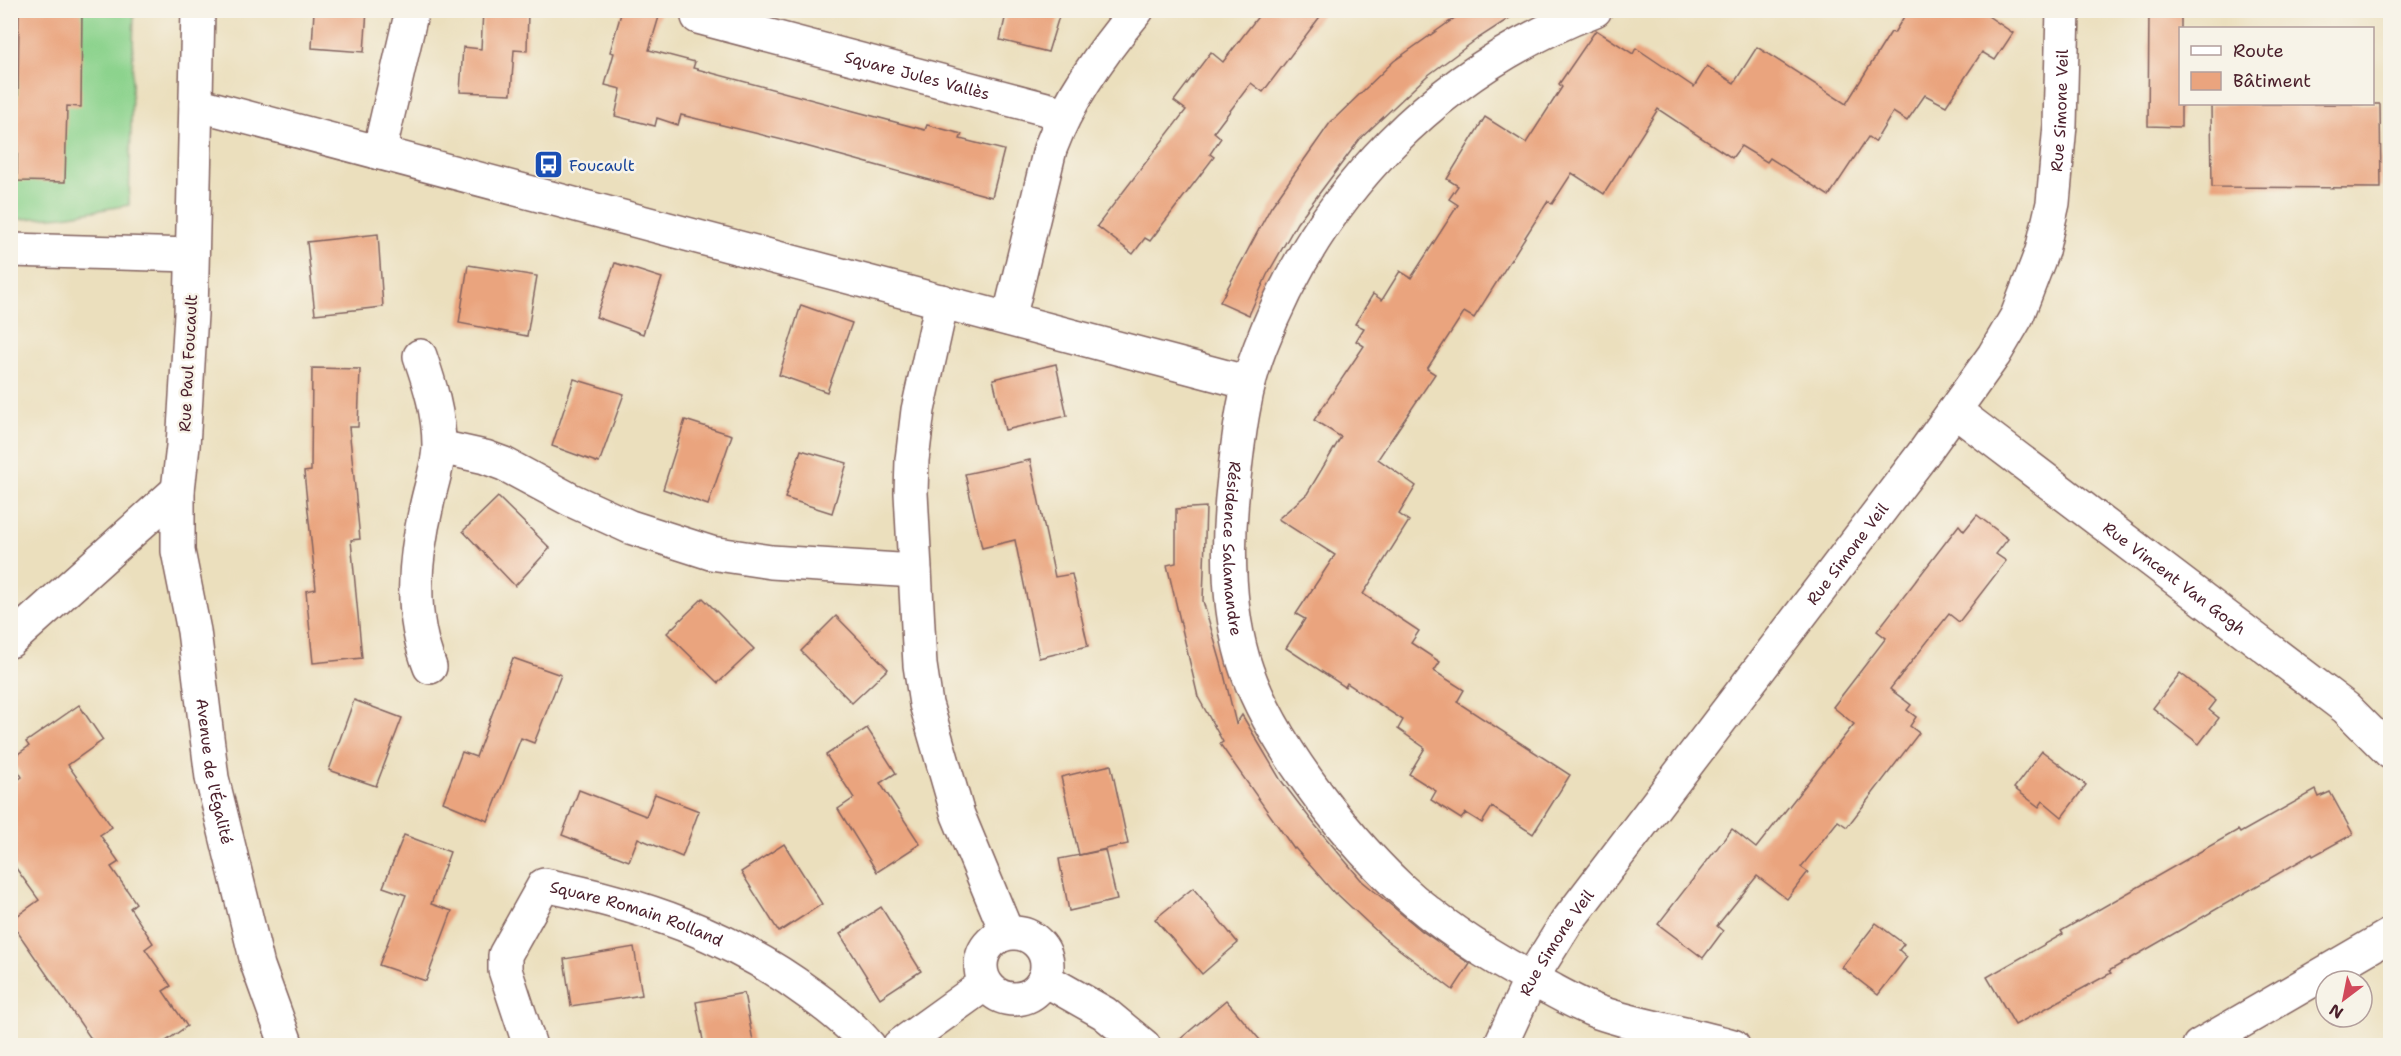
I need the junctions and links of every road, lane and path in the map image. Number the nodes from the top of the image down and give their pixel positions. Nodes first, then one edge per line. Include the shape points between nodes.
1 (198, 10) edge
2 (412, 10) edge
3 (700, 10) edge
4 (1137, 10) edge
5 (1596, 10) edge
6 (2063, 10) edge
7 (773, 23) edge
8 (196, 104) junction
9 (1065, 114) junction
10 (379, 153) junction
11 (10, 250) edge
12 (192, 255) junction
13 (942, 301) junction
14 (1009, 319) junction
15 (420, 356) dead end
16 (1250, 383) junction
17 (1955, 411) junction
18 (440, 447) junction
19 (178, 490) junction
20 (915, 571) junction
21 (10, 641) edge
22 (430, 667) dead end
23 (2391, 752) edge
24 (1007, 933) junction
25 (2391, 935) edge
26 (1044, 979) junction
27 (1531, 979) junction
28 (985, 984) junction
29 (287, 1046) edge
30 (530, 1046) edge
31 (869, 1046) edge
32 (899, 1046) edge
33 (1144, 1046) edge
34 (1500, 1046) edge
35 (1733, 1046) edge
36 (2199, 1046) edge

1 - 8 street, Rue Paul Foucault
2 - 10 street
3 - 7 street, Square Jules Vallès via 698,17
4 - 9 street
5 - 16 street, Résidence Salamandre via 1544,31 1484,66 1452,88 1382,151 1340,202 1303,257 1263,341
6 - 17 street, Rue Simone Veil via 2059,152 2042,251 2012,326
7 - 9 street, Square Jules Vallès
8 - 10 street
8 - 12 street, Rue Paul Foucault
9 - 14 street via 1050,149
10 - 13 street
11 - 12 street
12 - 19 street, Rue Paul Foucault
13 - 14 street
13 - 20 street via 918,410 912,460
14 - 16 street
15 - 18 street via 435,402
16 - 27 street, Résidence Salamandre via 1238,440 1228,550 1236,629 1252,683 1285,746 1331,812 1371,859 1401,890 1461,937
17 - 23 street, Rue Vincent Van Gogh via 2346,708
17 - 27 street, Rue Simone Veil via 1566,923
18 - 20 street via 494,460 630,527 711,553 771,562
18 - 22 street via 421,529 416,577 417,626
19 - 21 street
19 - 29 street, Avenue de l'Égalité via 178,551 194,631 212,778 258,966
20 - 24 street via 926,704 965,834
24 - 26 street via 1027,935 1042,948 1047,966
24 - 28 street via 990,942 983,953 981,972
25 - 36 street
26 - 28 street via 1032,994 1020,999 1000,997
26 - 33 street via 1104,1014
27 - 34 street, Rue Simone Veil
27 - 35 street, Résidence Salamandre via 1596,1011
28 - 32 street
30 - 31 street, Square Romain Rolland via 504,963 544,885 647,911 734,946 801,987

